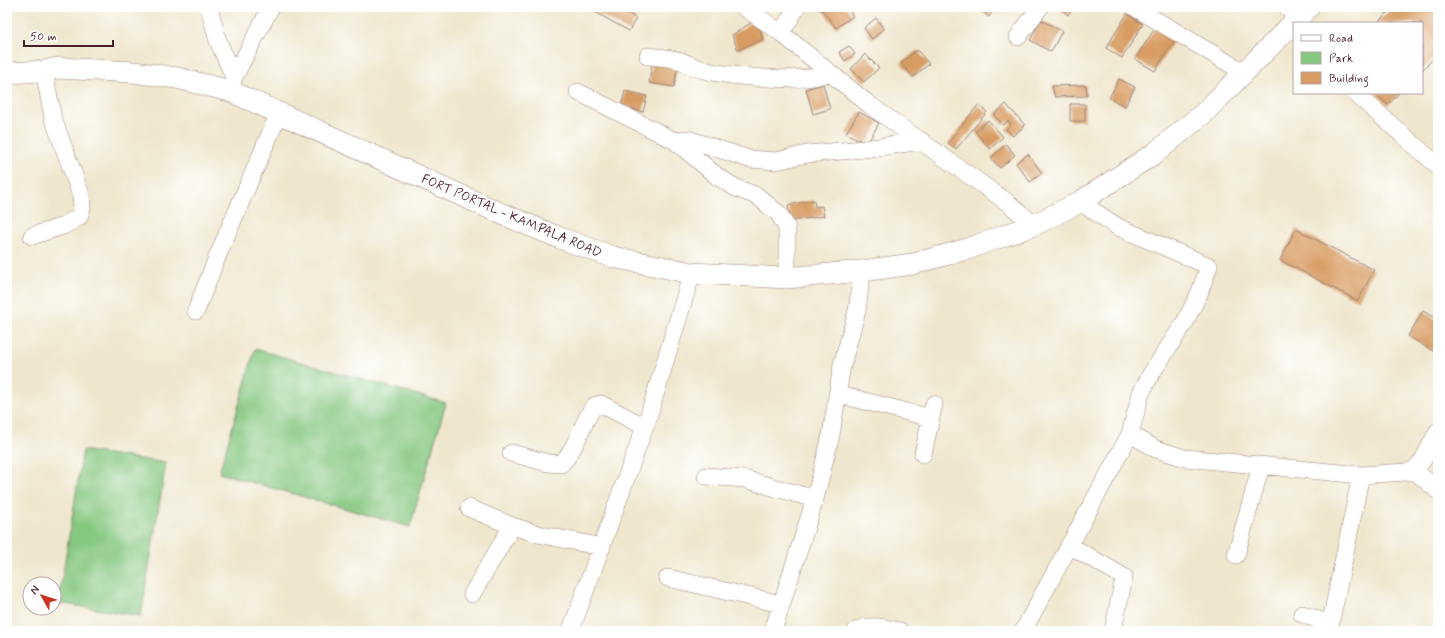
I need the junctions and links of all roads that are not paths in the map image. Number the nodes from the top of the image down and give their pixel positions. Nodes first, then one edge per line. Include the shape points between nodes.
1 (209, 7) edge
2 (271, 7) edge
3 (744, 7) edge
4 (797, 7) edge
5 (1040, 7) edge
6 (1134, 7) edge
7 (1293, 23) edge
8 (781, 33) junction
9 (1018, 37) dead end
10 (648, 56) dead end
11 (44, 71) junction
12 (828, 72) junction
13 (7, 73) edge
14 (1245, 73) junction
15 (232, 84) junction
16 (578, 92) dead end
17 (1356, 94) edge
18 (279, 113) junction
19 (675, 141) junction
20 (922, 141) junction
21 (1438, 166) edge
22 (1080, 202) junction
23 (1034, 225) junction
24 (32, 236) dead end
25 (862, 271) junction
26 (692, 273) junction
27 (787, 278) junction
28 (196, 311) dead end
29 (837, 394) junction
30 (645, 427) junction
31 (1438, 431) edge
32 (1130, 434) junction
33 (511, 453) dead end
34 (923, 454) dead end
35 (1261, 466) junction
36 (1414, 470) junction
37 (1361, 475) junction
38 (706, 476) dead end
39 (1438, 491) edge
40 (815, 499) junction
41 (468, 508) dead end
42 (512, 526) junction
43 (1070, 545) junction
44 (602, 547) junction
45 (1236, 555) dead end
46 (668, 578) dead end
47 (472, 594) dead end
48 (781, 604) junction
49 (1302, 614) dead end
50 (1330, 628) edge
51 (571, 630) edge
52 (773, 631) edge
53 (856, 631) edge
54 (900, 631) edge
55 (1023, 631) edge
56 (1112, 631) edge

1 - 15 street
2 - 15 street
3 - 8 street
4 - 8 street
5 - 9 street
6 - 14 street
7 - 14 main road, FORT PORTAL - KAMPALA ROAD
8 - 12 street
10 - 12 street via 680,61 704,70 746,76 799,79
11 - 13 main road, FORT PORTAL - KAMPALA ROAD
11 - 15 main road, FORT PORTAL - KAMPALA ROAD via 58,68 133,72
11 - 24 street via 53,118 81,195 82,207 79,217 63,226
12 - 20 street
14 - 22 main road, FORT PORTAL - KAMPALA ROAD via 1204,113 1155,153
15 - 18 main road, FORT PORTAL - KAMPALA ROAD
16 - 19 street
17 - 21 street
18 - 26 main road, FORT PORTAL - KAMPALA ROAD via 560,238 613,257
18 - 28 street
19 - 20 street via 688,139 749,159 776,161 807,154
19 - 27 street via 718,177 736,188 758,196 779,214 787,228
20 - 23 street via 1007,202
22 - 23 main road, FORT PORTAL - KAMPALA ROAD
22 - 32 street via 1118,227 1209,266 1185,322 1141,393
23 - 25 main road, FORT PORTAL - KAMPALA ROAD via 967,249 913,264
25 - 27 main road, FORT PORTAL - KAMPALA ROAD
25 - 29 street via 857,311
26 - 27 main road, FORT PORTAL - KAMPALA ROAD
26 - 30 street
29 - 34 street via 932,411
29 - 40 street via 831,435
30 - 33 street via 601,404 594,406 590,412 570,455 561,464
30 - 44 street
31 - 36 street via 1423,460
32 - 35 street via 1156,450 1185,458
32 - 43 street
35 - 37 street
35 - 45 street
36 - 37 street
36 - 39 street
37 - 50 street
38 - 40 street via 744,479
40 - 48 street
41 - 42 street
42 - 44 street
42 - 47 street
43 - 55 street
43 - 56 street via 1124,577
44 - 51 street
46 - 48 street
48 - 52 street
49 - 50 street
53 - 54 street via 878,626

